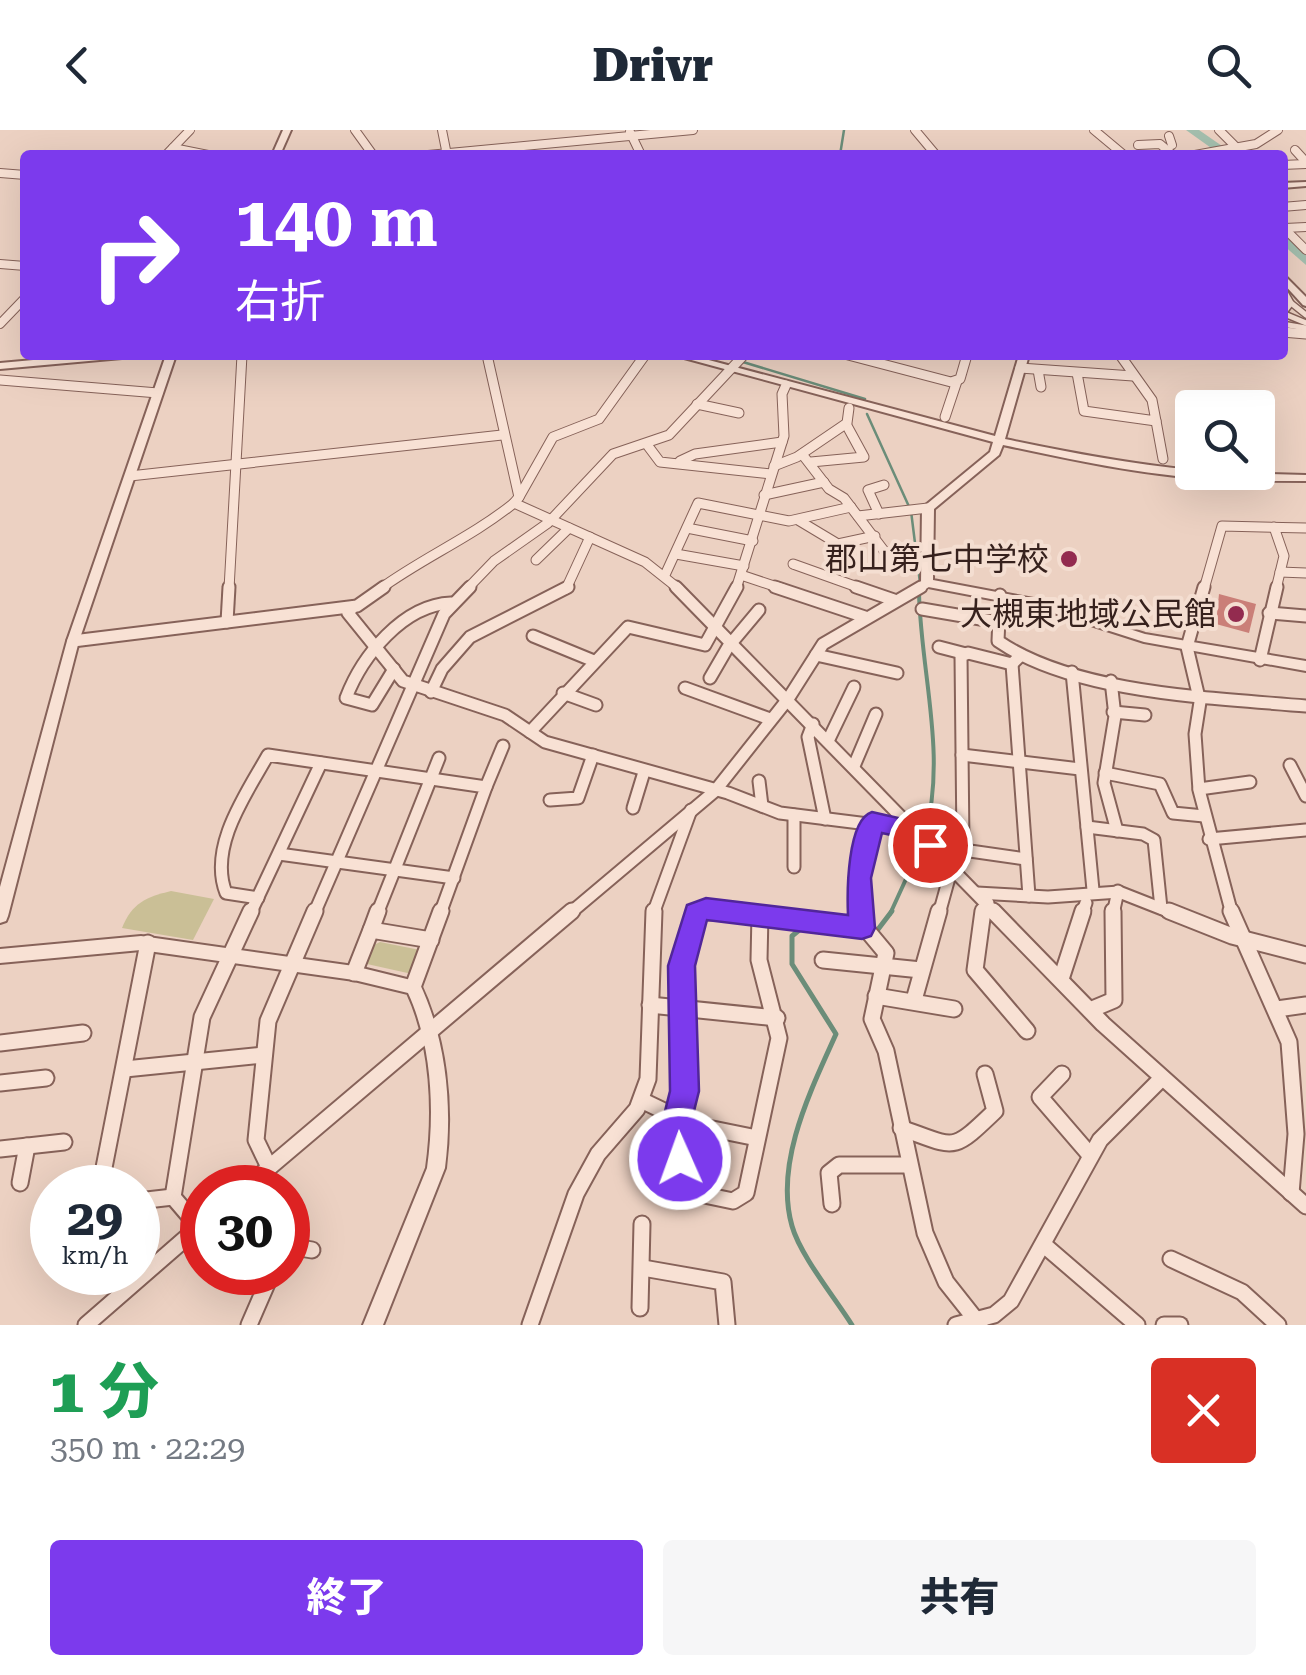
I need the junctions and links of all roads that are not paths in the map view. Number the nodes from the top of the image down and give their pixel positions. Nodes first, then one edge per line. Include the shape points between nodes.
1 (190, 130) edge
2 (694, 130) edge
3 (915, 130) edge
4 (1094, 130) edge
5 (1219, 130) edge
6 (1278, 130) edge
7 (631, 132) edge
8 (1169, 136) dead end
9 (1256, 144) junction
10 (1138, 145) dead end
11 (1162, 146) junction
12 (173, 148) joint
13 (1234, 148) junction
14 (183, 150) edge
15 (472, 150) edge
16 (932, 150) edge
17 (1118, 150) edge
18 (1166, 150) edge
19 (1222, 150) edge
20 (1263, 150) edge
21 (1295, 150) dead end
22 (1306, 163) edge
23 (1288, 231) edge
24 (1306, 250) edge
25 (1288, 295) edge
26 (20, 303) edge
27 (1306, 315) edge
28 (0, 324) edge
29 (27, 360) edge
30 (46, 360) edge
31 (169, 360) edge
32 (242, 360) edge
33 (488, 360) edge
34 (642, 360) edge
35 (867, 360) edge
36 (910, 360) edge
37 (965, 360) edge
38 (1022, 360) edge
39 (1123, 360) edge
40 (0, 363) edge
41 (737, 363) edge
42 (1020, 368) junction
43 (906, 370) junction
44 (1038, 370) junction
45 (1077, 373) junction
46 (1132, 376) junction
47 (0, 380) edge
48 (956, 381) junction
49 (786, 385) junction
50 (1041, 387) dead end
51 (158, 393) junction
52 (697, 404) junction
53 (848, 408) dead end
54 (739, 413) dead end
55 (945, 416) dead end
56 (1156, 420) junction
57 (846, 424) junction
58 (502, 434) junction
59 (1000, 436) junction
60 (782, 442) junction
61 (648, 446) junction
62 (806, 458) junction
63 (1163, 459) dead end
64 (679, 462) junction
65 (1175, 463) edge
66 (237, 464) junction
67 (772, 470) junction
68 (1275, 472) edge
69 (1306, 475) edge
70 (130, 476) junction
71 (824, 482) junction
72 (884, 485) dead end
73 (764, 495) junction
74 (517, 500) junction
75 (928, 508) junction
76 (855, 512) junction
77 (878, 514) junction
78 (760, 515) junction
79 (552, 520) junction
80 (798, 520) junction
81 (1274, 527) junction
82 (569, 528) junction
83 (687, 528) junction
84 (1306, 528) edge
85 (875, 536) junction
86 (590, 537) junction
87 (752, 542) junction
88 (676, 554) junction
89 (536, 560) dead end
90 (890, 560) dead end
91 (793, 564) dead end
92 (742, 571) junction
93 (1280, 572) junction
94 (1306, 573) edge
95 (665, 575) junction
96 (927, 583) junction
97 (1000, 595) junction
98 (894, 600) junction
99 (451, 604) junction
100 (353, 607) junction
101 (922, 609) dead end
102 (759, 610) dead end
103 (1269, 613) junction
104 (1306, 616) edge
105 (865, 617) junction
106 (227, 622) junction
107 (998, 622) junction
108 (717, 625) junction
109 (533, 636) dead end
110 (732, 641) junction
111 (73, 642) junction
112 (378, 644) junction
113 (1187, 647) junction
114 (939, 648) dead end
115 (966, 654) junction
116 (816, 655) junction
117 (1016, 659) junction
118 (594, 660) junction
119 (1260, 660) junction
120 (1306, 666) edge
121 (394, 669) junction
122 (1072, 672) junction
123 (897, 673) dead end
124 (710, 678) dead end
125 (1111, 681) junction
126 (413, 687) junction
127 (854, 687) dead end
128 (685, 688) dead end
129 (431, 692) junction
130 (563, 693) junction
131 (1200, 696) junction
132 (788, 699) junction
133 (596, 706) dead end
134 (1306, 706) edge
135 (1114, 712) junction
136 (876, 714) dead end
137 (1145, 715) dead end
138 (770, 719) junction
139 (812, 724) junction
140 (530, 732) junction
141 (828, 740) junction
142 (503, 746) dead end
143 (593, 755) junction
144 (962, 755) junction
145 (439, 758) dead end
146 (1020, 762) junction
147 (321, 763) junction
148 (1290, 765) dead end
149 (854, 766) junction
150 (1080, 769) junction
151 (376, 770) junction
152 (644, 772) junction
153 (1105, 773) junction
154 (432, 779) junction
155 (759, 781) dead end
156 (1250, 782) dead end
157 (486, 787) junction
158 (1199, 789) junction
159 (716, 790) junction
160 (1306, 796) edge
161 (550, 800) dead end
162 (762, 806) junction
163 (633, 808) dead end
164 (691, 810) junction
165 (794, 815) junction
166 (1204, 816) junction
167 (825, 820) junction
168 (872, 822) junction
169 (1087, 827) junction
170 (1116, 830) junction
171 (1306, 830) edge
172 (916, 831) junction
173 (1210, 839) junction
174 (279, 854) junction
175 (1026, 859) junction
176 (337, 862) junction
177 (794, 867) dead end
178 (952, 867) junction
179 (395, 870) junction
180 (454, 878) junction
181 (1118, 892) junction
182 (1030, 896) junction
183 (1089, 896) junction
184 (258, 898) junction
185 (982, 898) junction
186 (1161, 908) junction
187 (760, 914) junction
188 (0, 916) edge
189 (862, 928) junction
190 (371, 930) junction
191 (1241, 938) junction
192 (431, 940) junction
193 (148, 944) junction
194 (230, 955) junction
195 (1306, 955) edge
196 (0, 956) edge
197 (823, 960) dead end
198 (292, 964) junction
199 (883, 965) junction
200 (921, 970) junction
201 (354, 973) junction
202 (1061, 979) junction
203 (413, 987) junction
204 (876, 996) junction
205 (914, 1000) junction
206 (650, 1005) junction
207 (684, 1005) junction
208 (1306, 1005) edge
209 (954, 1009) dead end
210 (1277, 1009) junction
211 (1090, 1010) junction
212 (777, 1018) junction
213 (426, 1030) junction
214 (1027, 1030) dead end
215 (83, 1033) dead end
216 (0, 1043) edge
217 (264, 1055) junction
218 (193, 1063) junction
219 (124, 1069) junction
220 (985, 1074) dead end
221 (1062, 1074) dead end
222 (46, 1078) dead end
223 (1162, 1078) junction
224 (0, 1084) edge
225 (641, 1100) junction
226 (677, 1117) junction
227 (901, 1128) junction
228 (757, 1138) junction
229 (1301, 1139) edge
230 (64, 1142) dead end
231 (27, 1146) junction
232 (0, 1149) edge
233 (1090, 1156) junction
234 (105, 1165) edge
235 (267, 1165) edge
236 (270, 1165) edge
237 (909, 1165) junction
238 (20, 1183) dead end
239 (1291, 1193) junction
240 (173, 1197) junction
241 (160, 1198) edge
242 (180, 1204) edge
243 (832, 1204) dead end
244 (1306, 1206) edge
245 (642, 1224) dead end
246 (1044, 1244) junction
247 (180, 1246) edge
248 (1171, 1259) dead end
249 (643, 1268) junction
250 (262, 1295) edge
251 (640, 1308) dead end
252 (978, 1323) edge
253 (87, 1325) edge
254 (250, 1325) edge
255 (374, 1325) edge
256 (530, 1325) edge
257 (727, 1325) edge
258 (956, 1325) edge
259 (1136, 1325) edge
260 (1164, 1325) edge
261 (1180, 1325) edge
262 (1278, 1325) edge

1 - 12 street
2 - 7 street
3 - 16 street
4 - 17 street
5 - 13 street
6 - 9 street
7 - 15 street
8 - 11 street via 1176,145
9 - 13 street
9 - 20 street
10 - 11 street
11 - 18 street
12 - 14 street
13 - 19 street
21 - 22 street
23 - 24 street
25 - 27 street
26 - 28 street
29 - 40 street
30 - 40 street
31 - 51 street
32 - 66 street
33 - 58 street
34 - 74 street via 608,411 554,437
35 - 43 street
36 - 43 street
37 - 48 street
38 - 42 street
39 - 46 street
41 - 49 street
41 - 52 street
41 - 59 street
42 - 44 street
42 - 59 street
43 - 48 street
44 - 45 street
44 - 50 street
45 - 46 street
45 - 56 street via 1084,411
46 - 56 street via 1152,400
47 - 51 street
48 - 55 street
49 - 59 street
49 - 60 street
51 - 70 street
52 - 54 street
52 - 61 street via 669,435
53 - 57 street
56 - 63 street
57 - 62 street
57 - 62 street via 864,457
58 - 66 street
58 - 74 street
59 - 65 street
59 - 69 street via 1182,472
59 - 75 street via 986,464
60 - 64 street
60 - 67 street
61 - 64 street via 658,461
61 - 79 street via 613,454
62 - 67 street
62 - 71 street
64 - 67 street
66 - 70 street
66 - 106 street
67 - 73 street
68 - 69 street
70 - 111 street
71 - 73 street
71 - 76 street
72 - 77 street via 868,490
73 - 78 street
74 - 79 street
74 - 100 street via 481,530 413,565
75 - 77 street
75 - 96 street
76 - 77 street
76 - 80 street
76 - 85 street
78 - 80 street
78 - 83 street via 698,503
78 - 87 street
79 - 82 street
79 - 99 street via 494,561
80 - 85 street via 838,544
81 - 84 street
81 - 93 street via 1284,553
81 - 113 street via 1222,527
82 - 86 street
82 - 89 street
83 - 87 street
83 - 88 street
85 - 90 street
86 - 95 street
86 - 129 street via 566,590 518,608 459,644
87 - 92 street
88 - 92 street
88 - 95 street
91 - 98 street
92 - 105 street
92 - 108 street
93 - 94 street
93 - 103 street
95 - 108 street
96 - 97 street
96 - 98 street
97 - 107 street
97 - 113 street
98 - 105 street
99 - 112 street via 416,614
99 - 126 street
100 - 106 street
100 - 112 street via 352,623
101 - 107 street
102 - 110 street
103 - 104 street
103 - 119 street
105 - 116 street
106 - 111 street
107 - 117 street via 998,642
108 - 110 street
108 - 118 street via 700,646 628,626
109 - 118 street
110 - 124 street
110 - 132 street
111 - 188 street
112 - 121 street
112 - 121 street via 346,698 372,705
113 - 119 street
113 - 131 street
114 - 115 street
115 - 117 street
115 - 144 street via 960,671
116 - 123 street
116 - 132 street
117 - 122 street
117 - 146 street
118 - 130 street
119 - 120 street
121 - 126 street
122 - 125 street
122 - 150 street
125 - 131 street
125 - 135 street
126 - 129 street
126 - 151 street
127 - 141 street
128 - 138 street
129 - 140 street via 505,716
130 - 133 street
130 - 140 street
131 - 134 street
131 - 158 street
132 - 138 street
132 - 139 street
135 - 137 street
135 - 153 street
136 - 149 street
138 - 159 street
139 - 141 street
139 - 167 street via 808,738
140 - 143 street
141 - 149 street
142 - 157 street
143 - 152 street
143 - 161 street via 578,798
144 - 146 street
144 - 175 street via 964,844 976,854
145 - 154 street
146 - 150 street
146 - 175 street
147 - 151 street
147 - 174 street
147 - 184 street via 268,754 226,832 221,888
148 - 160 street
149 - 172 street
150 - 169 street
151 - 154 street
151 - 176 street
152 - 159 street
152 - 163 street
153 - 166 street via 1160,784 1173,813
153 - 170 street
154 - 157 street
154 - 179 street
155 - 162 street
156 - 158 street
157 - 180 street
158 - 166 street
159 - 162 street
159 - 164 street
162 - 165 street
164 - 206 street via 654,904
164 - 213 street
165 - 167 street
165 - 177 street
166 - 173 street
167 - 168 street
168 - 172 street
168 - 189 street via 858,878
169 - 170 street
169 - 183 street
170 - 186 street via 1154,840
171 - 173 street
172 - 178 street
173 - 191 street
174 - 176 street
174 - 184 street
175 - 182 street
176 - 179 street
176 - 198 street
178 - 185 street
178 - 200 street
179 - 180 street
179 - 190 street
180 - 192 street
181 - 183 street
181 - 186 street
181 - 211 street via 1111,921 1114,1000
182 - 183 street
182 - 185 street
183 - 202 street
184 - 194 street
185 - 202 street
185 - 214 street via 975,970
186 - 191 street
187 - 189 street
187 - 207 street via 696,912 682,960
187 - 212 street via 759,960
189 - 199 street via 884,949
190 - 192 street
190 - 201 street
191 - 195 street
191 - 210 street
192 - 203 street
193 - 194 street
193 - 196 street
193 - 219 street
194 - 198 street
194 - 218 street via 202,1017
197 - 199 street
198 - 201 street
198 - 217 street via 268,1021
199 - 200 street
199 - 204 street
200 - 205 street
201 - 203 street
202 - 211 street
203 - 213 street
204 - 205 street
204 - 227 street via 872,1019 886,1051
205 - 209 street
206 - 207 street
206 - 225 street
207 - 212 street
207 - 226 street via 684,1091
208 - 210 street
210 - 229 street via 1289,1042
211 - 223 street
212 - 228 street via 778,1050
213 - 236 street
213 - 255 street via 440,1105 438,1156
215 - 216 street
217 - 218 street
217 - 235 street via 256,1140
218 - 219 street
218 - 240 street
219 - 234 street
220 - 227 street via 994,1114 961,1144
221 - 233 street via 1042,1090 1041,1099
222 - 224 street
223 - 233 street
223 - 239 street
225 - 226 street
225 - 256 street via 584,1182
226 - 228 street
226 - 228 street via 683,1186 695,1194 740,1200
227 - 237 street
229 - 239 street
230 - 231 street
231 - 232 street
231 - 238 street
233 - 246 street
237 - 243 street via 839,1165 829,1173
237 - 252 street via 931,1252
239 - 244 street
240 - 241 street
240 - 242 street
245 - 249 street
246 - 252 street via 1002,1310
246 - 259 street
247 - 253 street
248 - 262 street via 1242,1292
249 - 251 street
249 - 257 street via 723,1282
250 - 254 street
252 - 258 street
260 - 261 street

